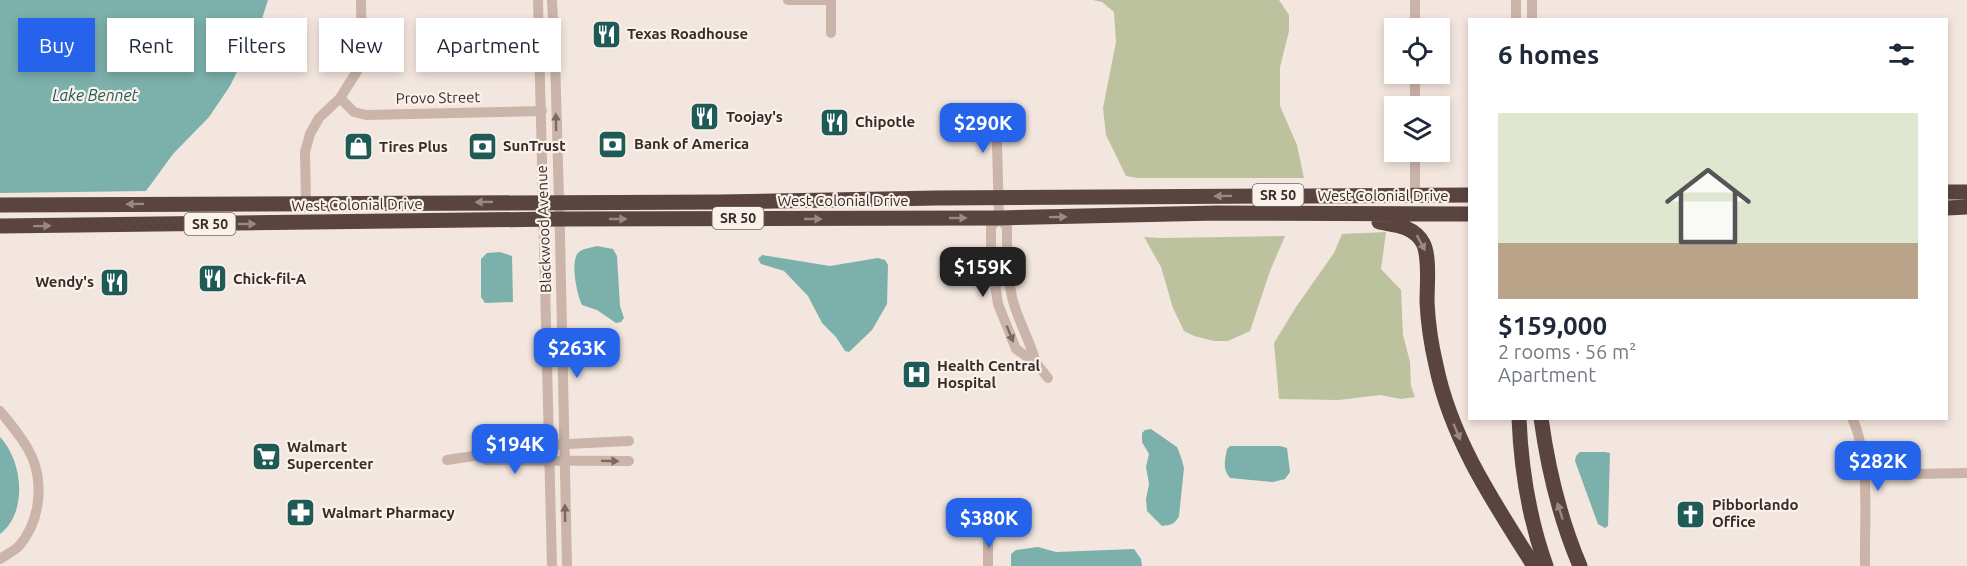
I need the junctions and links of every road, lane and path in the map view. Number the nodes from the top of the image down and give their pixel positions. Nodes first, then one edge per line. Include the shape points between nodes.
1 (361, 0) edge
2 (538, 0) edge
3 (552, 0) edge
4 (788, 0) edge
5 (831, 0) edge
6 (1415, 0) edge
7 (1516, 0) edge
8 (1532, 0) edge
9 (538, 18) edge
10 (1415, 18) edge
11 (1516, 18) edge
12 (1532, 18) edge
13 (831, 33) dead end
14 (540, 72) edge
15 (547, 72) edge
16 (556, 97) junction
17 (340, 98) junction
18 (996, 108) dead end
19 (542, 111) junction
20 (1415, 162) edge
21 (1948, 192) edge
22 (1967, 192) edge
23 (1415, 195) junction
24 (1468, 195) edge
25 (999, 198) junction
26 (543, 201) junction
27 (559, 202) junction
28 (186, 203) junction
29 (306, 203) junction
30 (0, 205) edge
31 (1967, 207) edge
32 (1948, 208) edge
33 (1468, 214) edge
34 (1329, 215) junction
35 (999, 218) junction
36 (543, 219) junction
37 (559, 219) junction
38 (159, 225) junction
39 (0, 226) edge
40 (1036, 363) junction
41 (1048, 378) dead end
42 (0, 411) edge
43 (1520, 420) edge
44 (1542, 420) edge
45 (1853, 420) edge
46 (629, 441) dead end
47 (564, 444) junction
48 (548, 445) junction
49 (564, 460) junction
50 (548, 461) junction
51 (629, 461) dead end
52 (1967, 473) edge
53 (1864, 475) junction
54 (988, 520) dead end
55 (0, 559) edge
56 (552, 566) edge
57 (567, 566) edge
58 (988, 566) edge
59 (1534, 566) edge
60 (1546, 566) edge
61 (1580, 566) edge
62 (1865, 566) edge

1 - 17 street via 362,54 359,68
2 - 9 street, Blackwood Avenue
3 - 16 street, Blackwood Avenue
4 - 5 street
5 - 13 street
6 - 10 street
7 - 11 street
8 - 12 street
14 - 19 street, Blackwood Avenue
15 - 16 street via 548,86
27 -> 16 street, Blackwood Avenue
17 - 19 street, Provo Street via 354,112 366,115
17 - 29 street via 319,118 310,134 305,152
18 - 25 street
19 - 26 street, Blackwood Avenue
20 - 23 street
21 - 22 highway
23 - 24 highway, West Colonial Drive / SR 50
23 -> 25 highway, West Colonial Drive / SR 50
25 - 27 highway, West Colonial Drive / SR 50
25 - 35 street
26 - 27 highway, West Colonial Drive / SR 50
26 -> 29 highway, West Colonial Drive / SR 50
26 - 36 street, Blackwood Avenue
27 - 37 street, Blackwood Avenue
28 - 29 highway, West Colonial Drive / SR 50
28 -> 30 highway, West Colonial Drive / SR 50
28 - 38 highway
31 - 32 highway
33 - 34 highway, West Colonial Drive / SR 50
35 -> 34 highway, West Colonial Drive / SR 50 via 1200,213
34 -> 59 highway via 1402,226 1422,241 1431,343 1446,402 1478,474
37 -> 35 highway, West Colonial Drive / SR 50
35 - 40 street via 1007,227 1012,299
35 -> 40 street via 992,227 991,256 998,304 1016,349
36 - 37 highway, West Colonial Drive / SR 50
38 -> 36 highway, West Colonial Drive / SR 50
36 - 48 street, Blackwood Avenue
37 - 47 street, Blackwood Avenue
39 -> 38 highway, West Colonial Drive / SR 50
40 - 41 street
42 - 55 street via 34,461 40,491 33,523 19,546
43 - 60 highway via 1526,494
61 -> 44 highway via 1557,500
45 - 53 street via 1861,443
46 - 47 street
47 - 48 street
47 - 49 street, Blackwood Avenue
48 - 50 street, Blackwood Avenue
48 - 50 street via 447,460
49 - 50 street
49 -> 51 street
57 -> 49 street, Blackwood Avenue
50 - 56 street, Blackwood Avenue
52 - 53 street
53 - 62 street
54 - 58 street via 984,524

